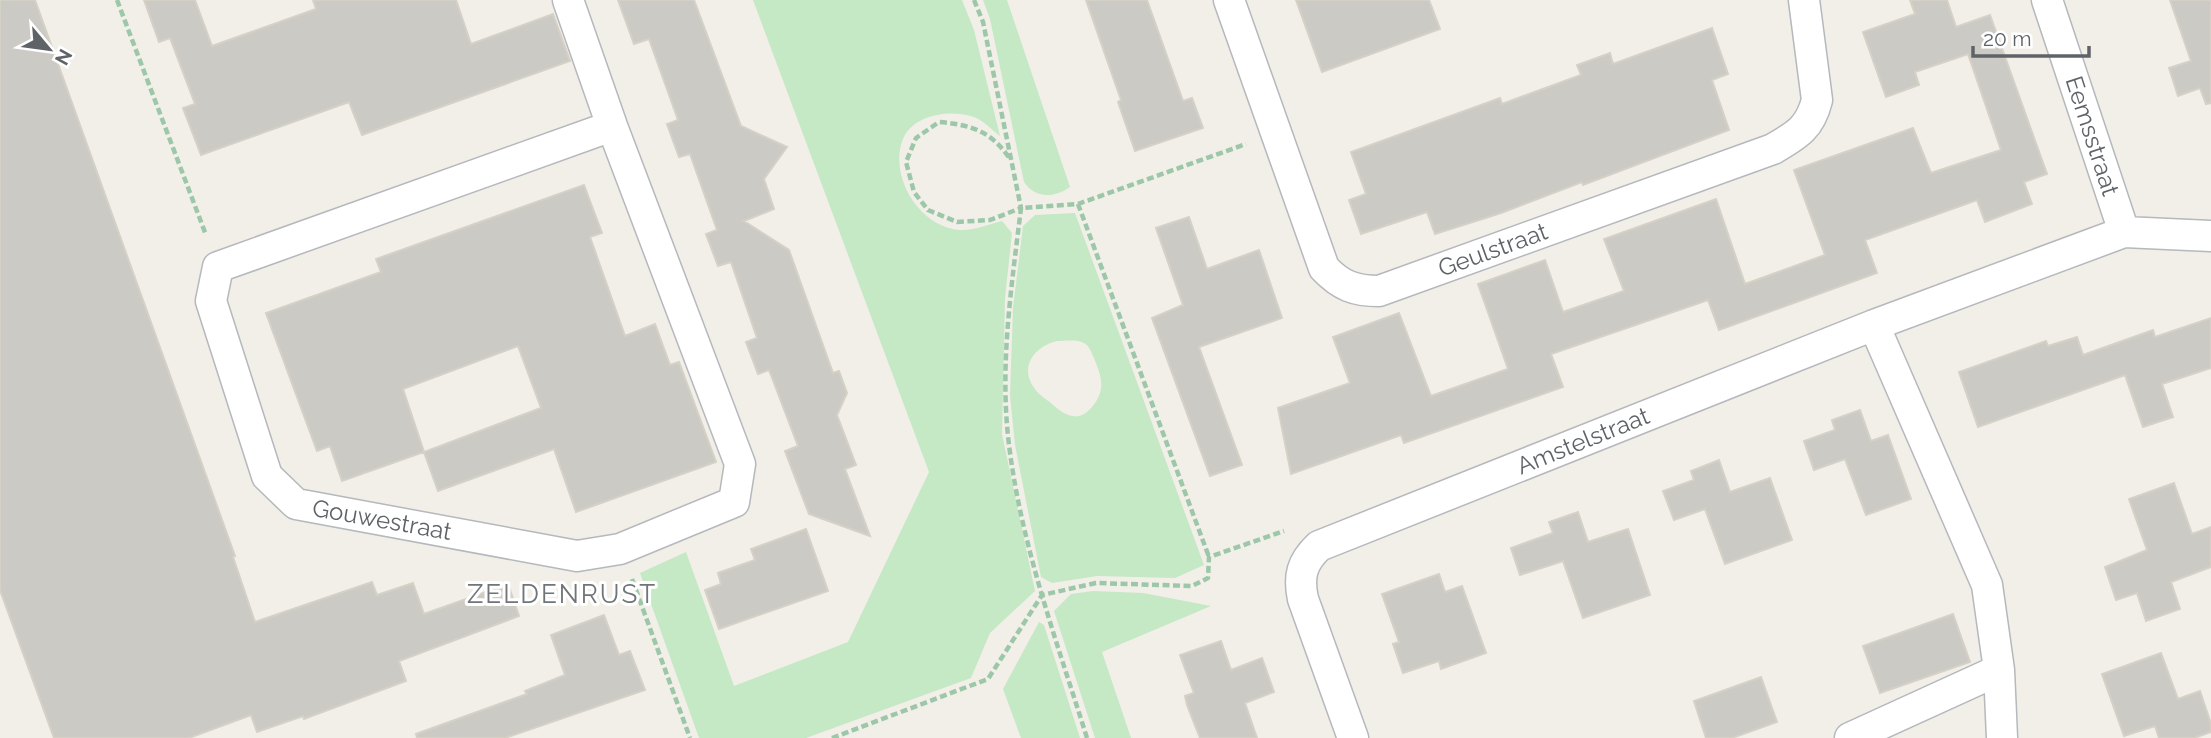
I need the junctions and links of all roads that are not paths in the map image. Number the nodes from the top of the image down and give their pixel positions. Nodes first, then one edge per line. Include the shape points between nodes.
1 (568, 0) edge
2 (1229, 0) edge
3 (1804, 0) edge
4 (2047, 0) edge
5 (612, 126) junction
6 (2124, 232) junction
7 (2211, 236) edge
8 (1874, 325) junction
9 (1999, 670) junction
10 (1353, 738) edge
11 (1850, 738) edge
12 (2002, 738) edge

1 - 5 street, Gouwestraat
2 - 3 street, Geulstraat via 1324,268 1335,280 1364,291 1379,291 1790,140 1813,116 1817,100
4 - 6 street, Eemsstraat
5 - 5 street, Gouwestraat via 740,464 734,502 621,549 578,556 296,505 267,476 211,301 218,267
6 - 7 street
6 - 8 street, Amstelstraat
8 - 9 street via 1987,585
8 - 10 street, Amstelstraat via 1325,543 1308,556 1301,569 1303,598
9 - 11 street
9 - 12 street

